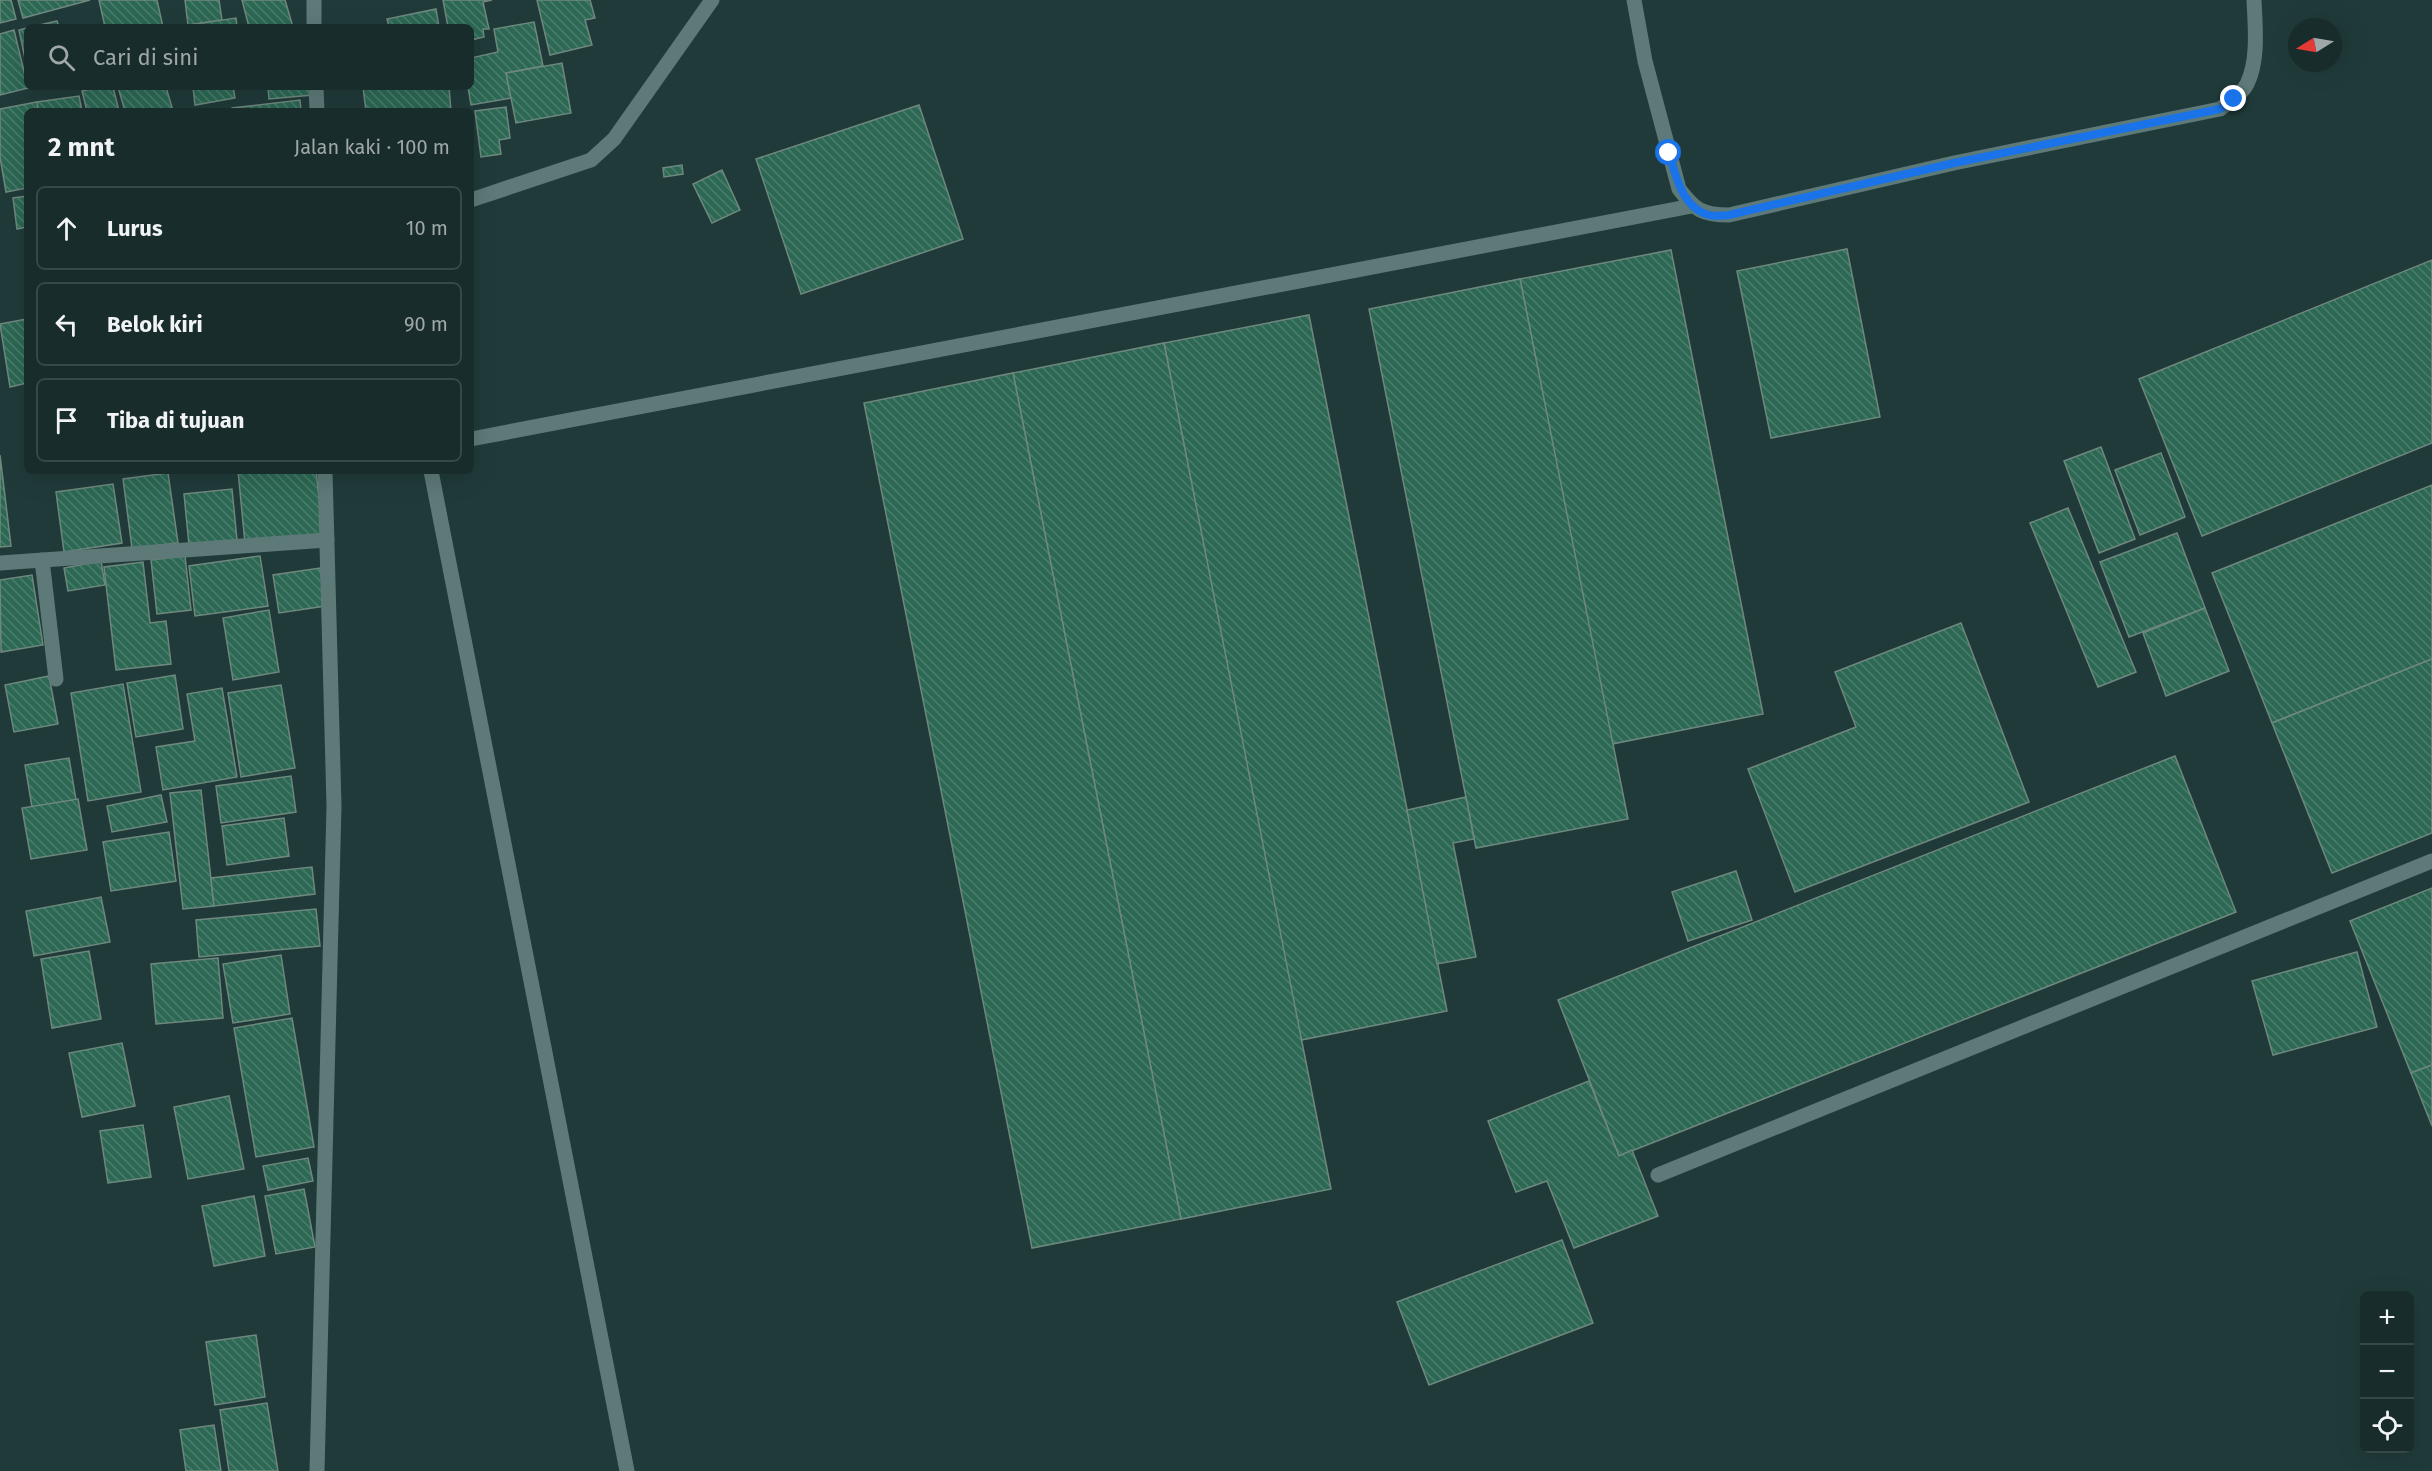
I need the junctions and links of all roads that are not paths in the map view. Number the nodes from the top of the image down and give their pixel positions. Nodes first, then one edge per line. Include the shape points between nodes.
1 (314, 0) edge
2 (712, 0) edge
3 (1634, 0) edge
4 (2254, 0) edge
5 (314, 24) edge
6 (316, 90) edge
7 (316, 108) edge
8 (474, 199) edge
9 (1692, 206) junction
10 (474, 438) edge
11 (325, 474) edge
12 (432, 474) edge
13 (327, 540) junction
14 (42, 560) junction
15 (0, 563) edge
16 (56, 679) dead end
17 (2432, 861) edge
18 (1658, 1175) dead end
19 (317, 1471) edge
20 (627, 1471) edge

1 - 5 street
2 - 8 street via 614,139 600,153 581,164
3 - 9 street via 1645,61 1679,189
4 - 9 street via 2256,45 2247,84 2220,109 1954,163 1729,215 1709,215
6 - 7 street
9 - 10 street
11 - 13 street
12 - 20 street
13 - 14 street
13 - 19 street via 334,806
14 - 15 street
14 - 16 street
17 - 18 street

